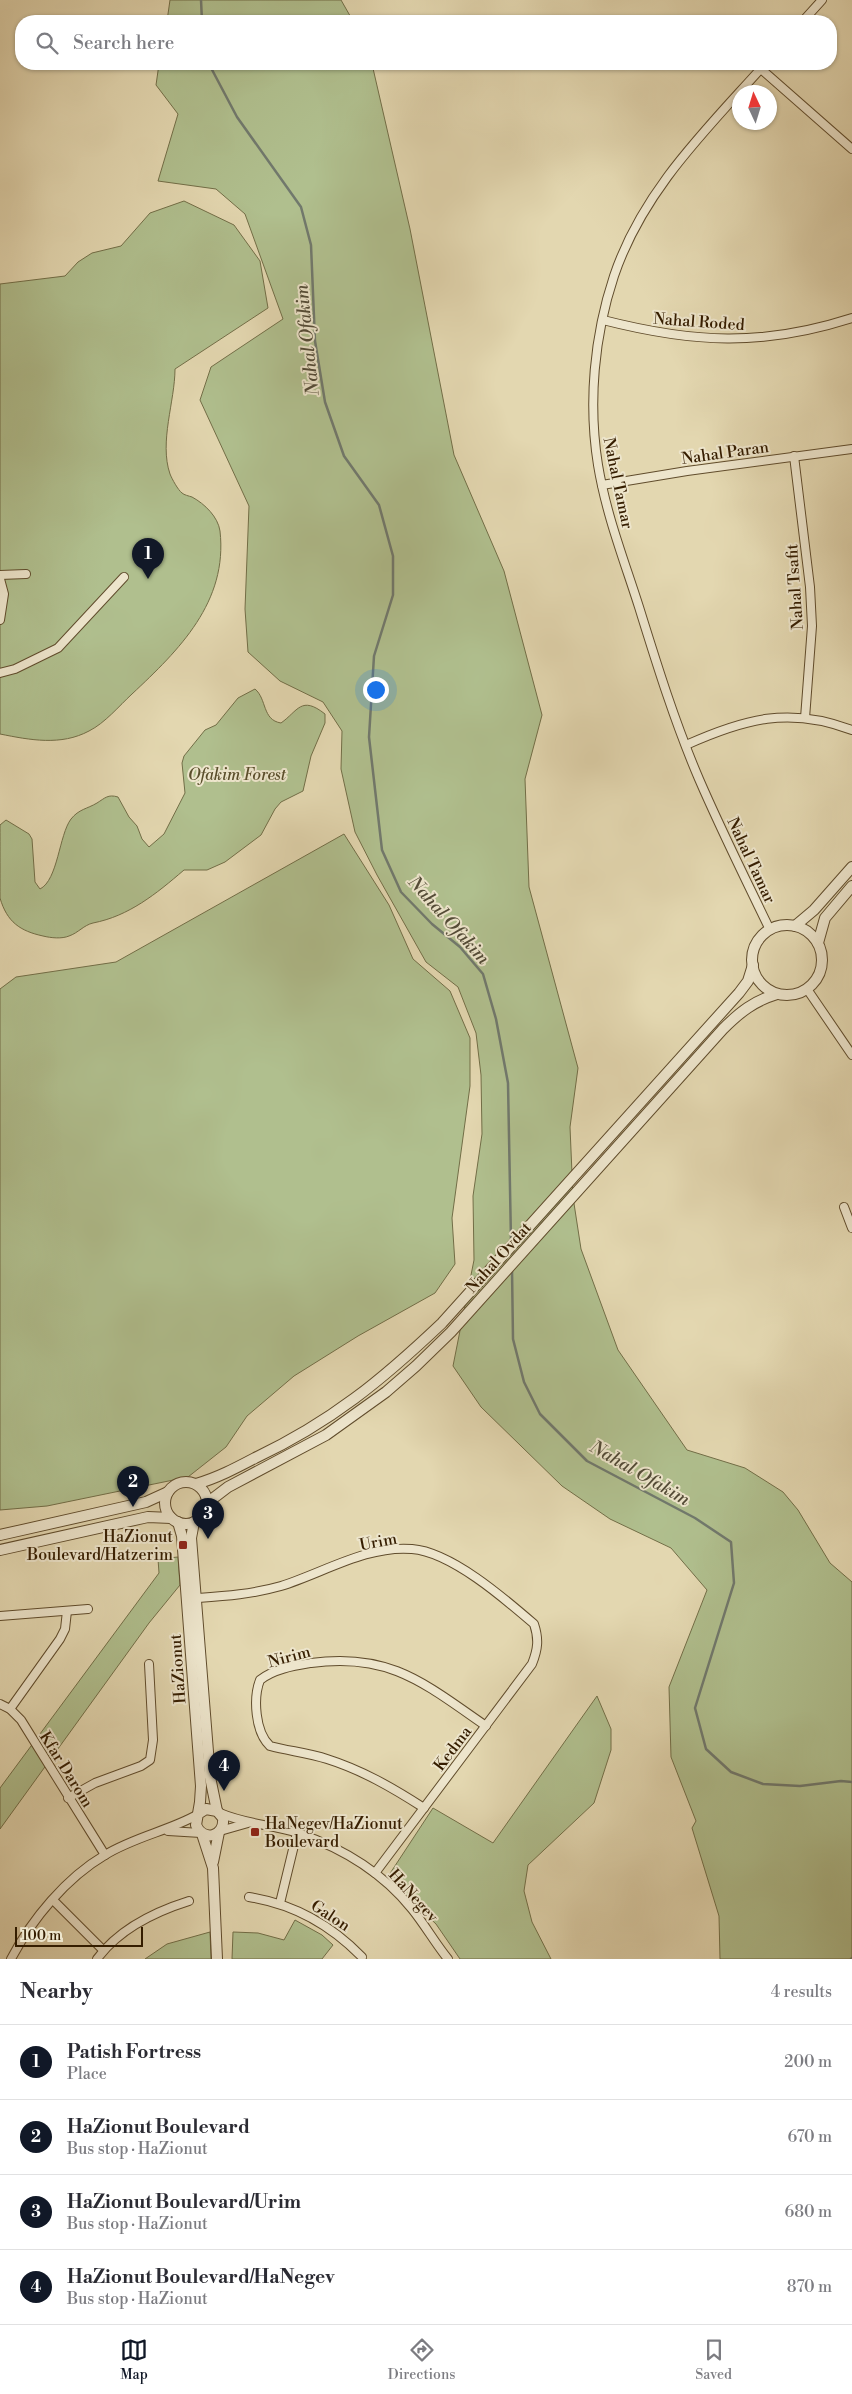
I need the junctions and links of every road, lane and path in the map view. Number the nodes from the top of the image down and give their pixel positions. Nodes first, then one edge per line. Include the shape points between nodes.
1 (822, 0) edge
2 (808, 15) edge
3 (759, 70) edge
4 (767, 70) edge
5 (852, 149) edge
6 (852, 318) edge
7 (603, 320) junction
8 (852, 449) edge
9 (794, 456) junction
10 (602, 485) junction
11 (26, 574) dead end
12 (0, 577) edge
13 (124, 577) dead end
14 (0, 620) edge
15 (0, 673) edge
16 (805, 718) junction
17 (852, 730) edge
18 (686, 745) junction
19 (852, 868) edge
20 (852, 886) edge
21 (795, 926) junction
22 (770, 930) junction
23 (818, 943) junction
24 (753, 965) junction
25 (807, 989) junction
26 (777, 994) junction
27 (852, 1055) edge
28 (844, 1207) dead end
29 (852, 1228) edge
30 (196, 1484) junction
31 (168, 1492) junction
32 (207, 1502) junction
33 (175, 1520) junction
34 (194, 1522) junction
35 (0, 1535) edge
36 (0, 1550) edge
37 (198, 1598) junction
38 (88, 1609) dead end
39 (67, 1611) junction
40 (0, 1616) edge
41 (537, 1636) joint
42 (149, 1664) dead end
43 (0, 1704) edge
44 (10, 1709) junction
45 (486, 1726) junction
46 (68, 1798) junction
47 (424, 1808) junction
48 (219, 1812) junction
49 (198, 1815) junction
50 (253, 1823) junction
51 (161, 1832) junction
52 (219, 1832) junction
53 (202, 1833) junction
54 (297, 1833) junction
55 (105, 1855) junction
56 (213, 1868) junction
57 (375, 1873) junction
58 (249, 1897) dead end
59 (53, 1900) junction
60 (189, 1902) dead end
61 (280, 1903) junction
62 (439, 1948) junction
63 (104, 1950) junction
64 (362, 1957) dead end
65 (11, 1959) edge
66 (97, 1959) edge
67 (219, 1959) edge
68 (443, 1959) edge
69 (448, 1959) edge

1 - 2 street
3 - 7 street, Nahal Tamar via 698,137 652,197 614,276
4 - 5 street
6 - 7 street, Nahal Roded via 813,330 744,340 679,336
7 - 10 street, Nahal Tamar via 597,352 594,418
8 - 9 street, Nahal Paran
9 - 10 street, Nahal Paran
9 - 16 street, Nahal Tsafit via 812,626
10 - 18 street, Nahal Tamar via 657,665
11 - 12 street
12 - 14 street via 4,594
13 - 15 street via 58,648
16 - 17 street
16 - 18 street via 749,721
18 - 22 street, Nahal Tamar
19 - 21 street
20 - 23 street via 825,918
21 - 22 street
21 - 23 street
22 - 24 street via 756,945
23 - 25 street via 822,953 821,968 815,982
24 - 26 street via 761,983
24 - 30 street, Nahal Ovdat via 748,981 739,993 442,1323 378,1382 319,1424 233,1470
25 - 26 street via 788,995
25 - 27 street
26 - 32 street, Nahal Ovdat via 758,1000 740,1012 451,1332 386,1392 326,1435 228,1487
28 - 29 street
30 - 31 street via 180,1482
30 - 32 street
31 - 33 street via 165,1507
31 - 35 street via 146,1502
32 - 34 street via 203,1516
33 - 34 street
33 - 36 street via 148,1517
33 - 49 street, HaZionut via 182,1536 201,1786
34 - 37 street, HaZionut via 192,1538
37 - 41 street, Urim via 263,1590 358,1557 391,1549 413,1549 455,1564 534,1624
37 - 48 street, HaZionut via 210,1777
38 - 39 street
39 - 40 street
39 - 44 street via 60,1639
41 - 45 street, Kedma via 538,1649 532,1664
42 - 46 street via 154,1740 150,1760
43 - 44 street, Kfar Darom
44 - 46 street, Kfar Darom via 21,1720
45 - 47 street, Kedma
45 - 47 street, Nirim via 411,1676 374,1664 324,1661 278,1670 260,1680 257,1688 259,1722 264,1740 270,1746 348,1766
46 - 55 street, Kfar Darom
47 - 57 street, Kedma
48 - 49 street via 206,1808
48 - 50 street, HaNegev
48 - 52 street via 224,1822
49 - 51 street
49 - 53 street via 196,1825
50 - 52 street, HaNegev
50 - 54 street, HaNegev
51 - 53 street
51 - 55 street
52 - 53 street via 212,1836
52 - 56 street
53 - 56 street
54 - 57 street, HaNegev via 349,1855
54 - 61 street
55 - 59 street
56 - 67 street
57 - 62 street, HaNegev via 412,1908
58 - 61 street, Galon
59 - 63 street
59 - 65 street via 26,1933
60 - 63 street via 172,1906 139,1922
61 - 64 street, Galon via 326,1925
62 - 68 street, HaNegev
62 - 69 street, HaNegev
63 - 66 street

